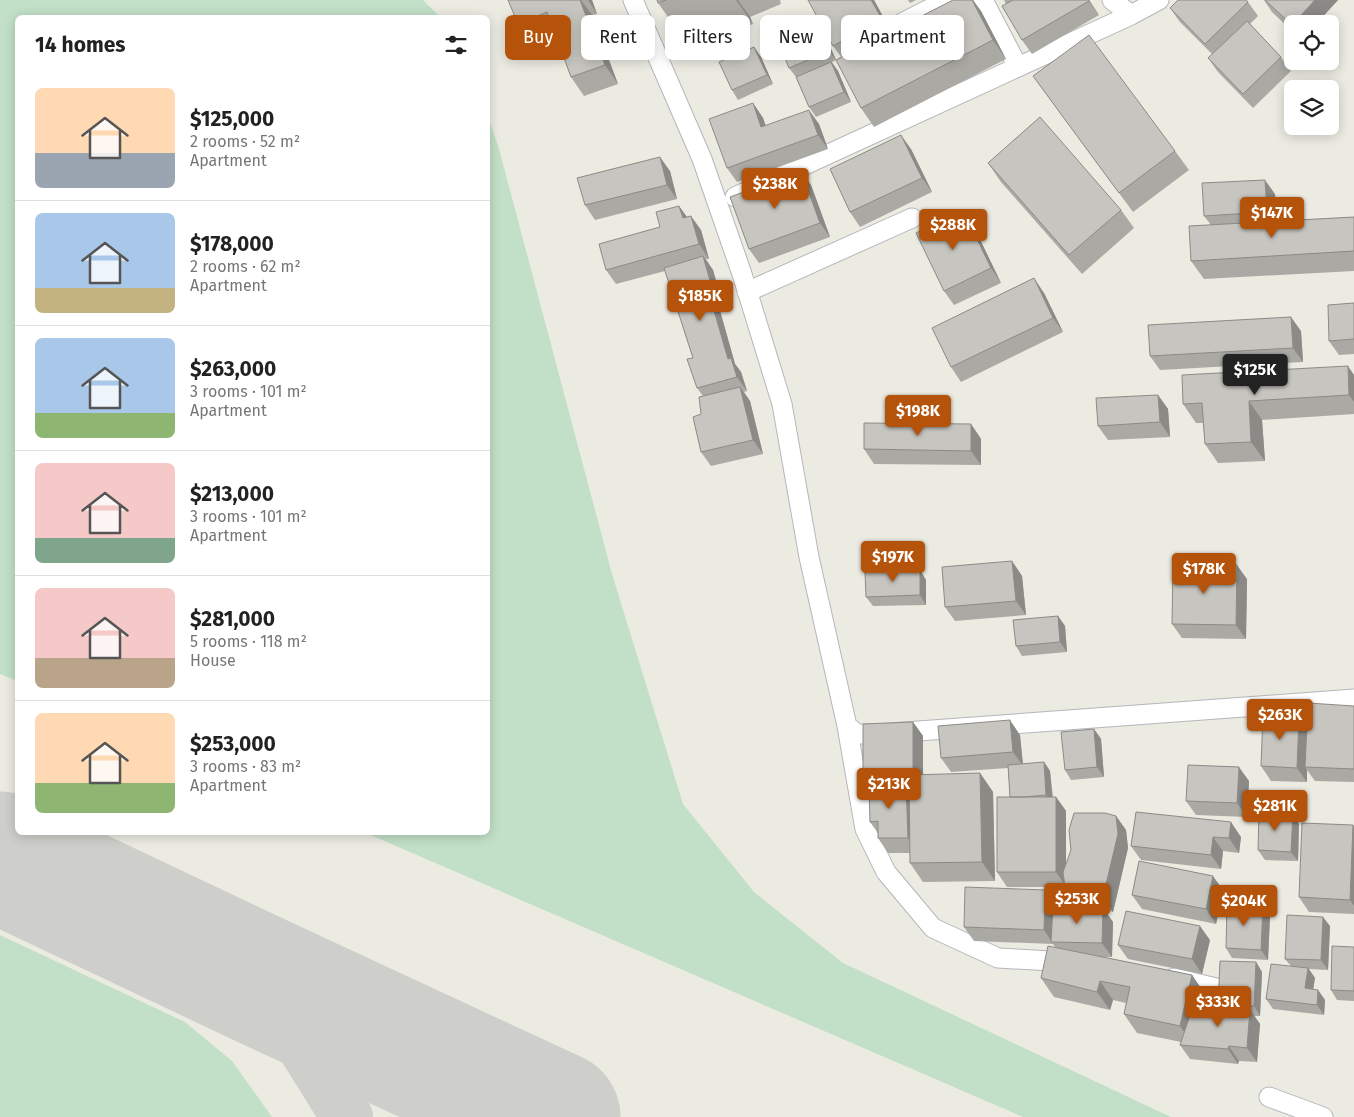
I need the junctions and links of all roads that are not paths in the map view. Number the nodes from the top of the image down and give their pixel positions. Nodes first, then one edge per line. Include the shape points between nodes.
1 (633, 0) edge
2 (947, 0) edge
3 (983, 0) edge
4 (1112, 0) edge
5 (1159, 0) edge
6 (918, 15) edge
7 (1131, 16) junction
8 (1018, 67) junction
9 (718, 205) junction
10 (912, 218) dead end
11 (747, 292) junction
12 (1354, 699) edge
13 (847, 726) junction
14 (1086, 963) edge
15 (1160, 975) edge
16 (1216, 988) dead end
17 (1269, 1096) dead end
18 (1323, 1117) edge

1 - 9 street via 702,159
2 - 6 street
3 - 8 street
4 - 7 street
5 - 7 street
7 - 8 street
8 - 9 street
9 - 11 street
10 - 11 street
11 - 13 street via 782,404 809,557
12 - 13 street via 878,734 857,734
13 - 14 street via 865,829 886,872 933,928 998,958
15 - 16 street
17 - 18 street

